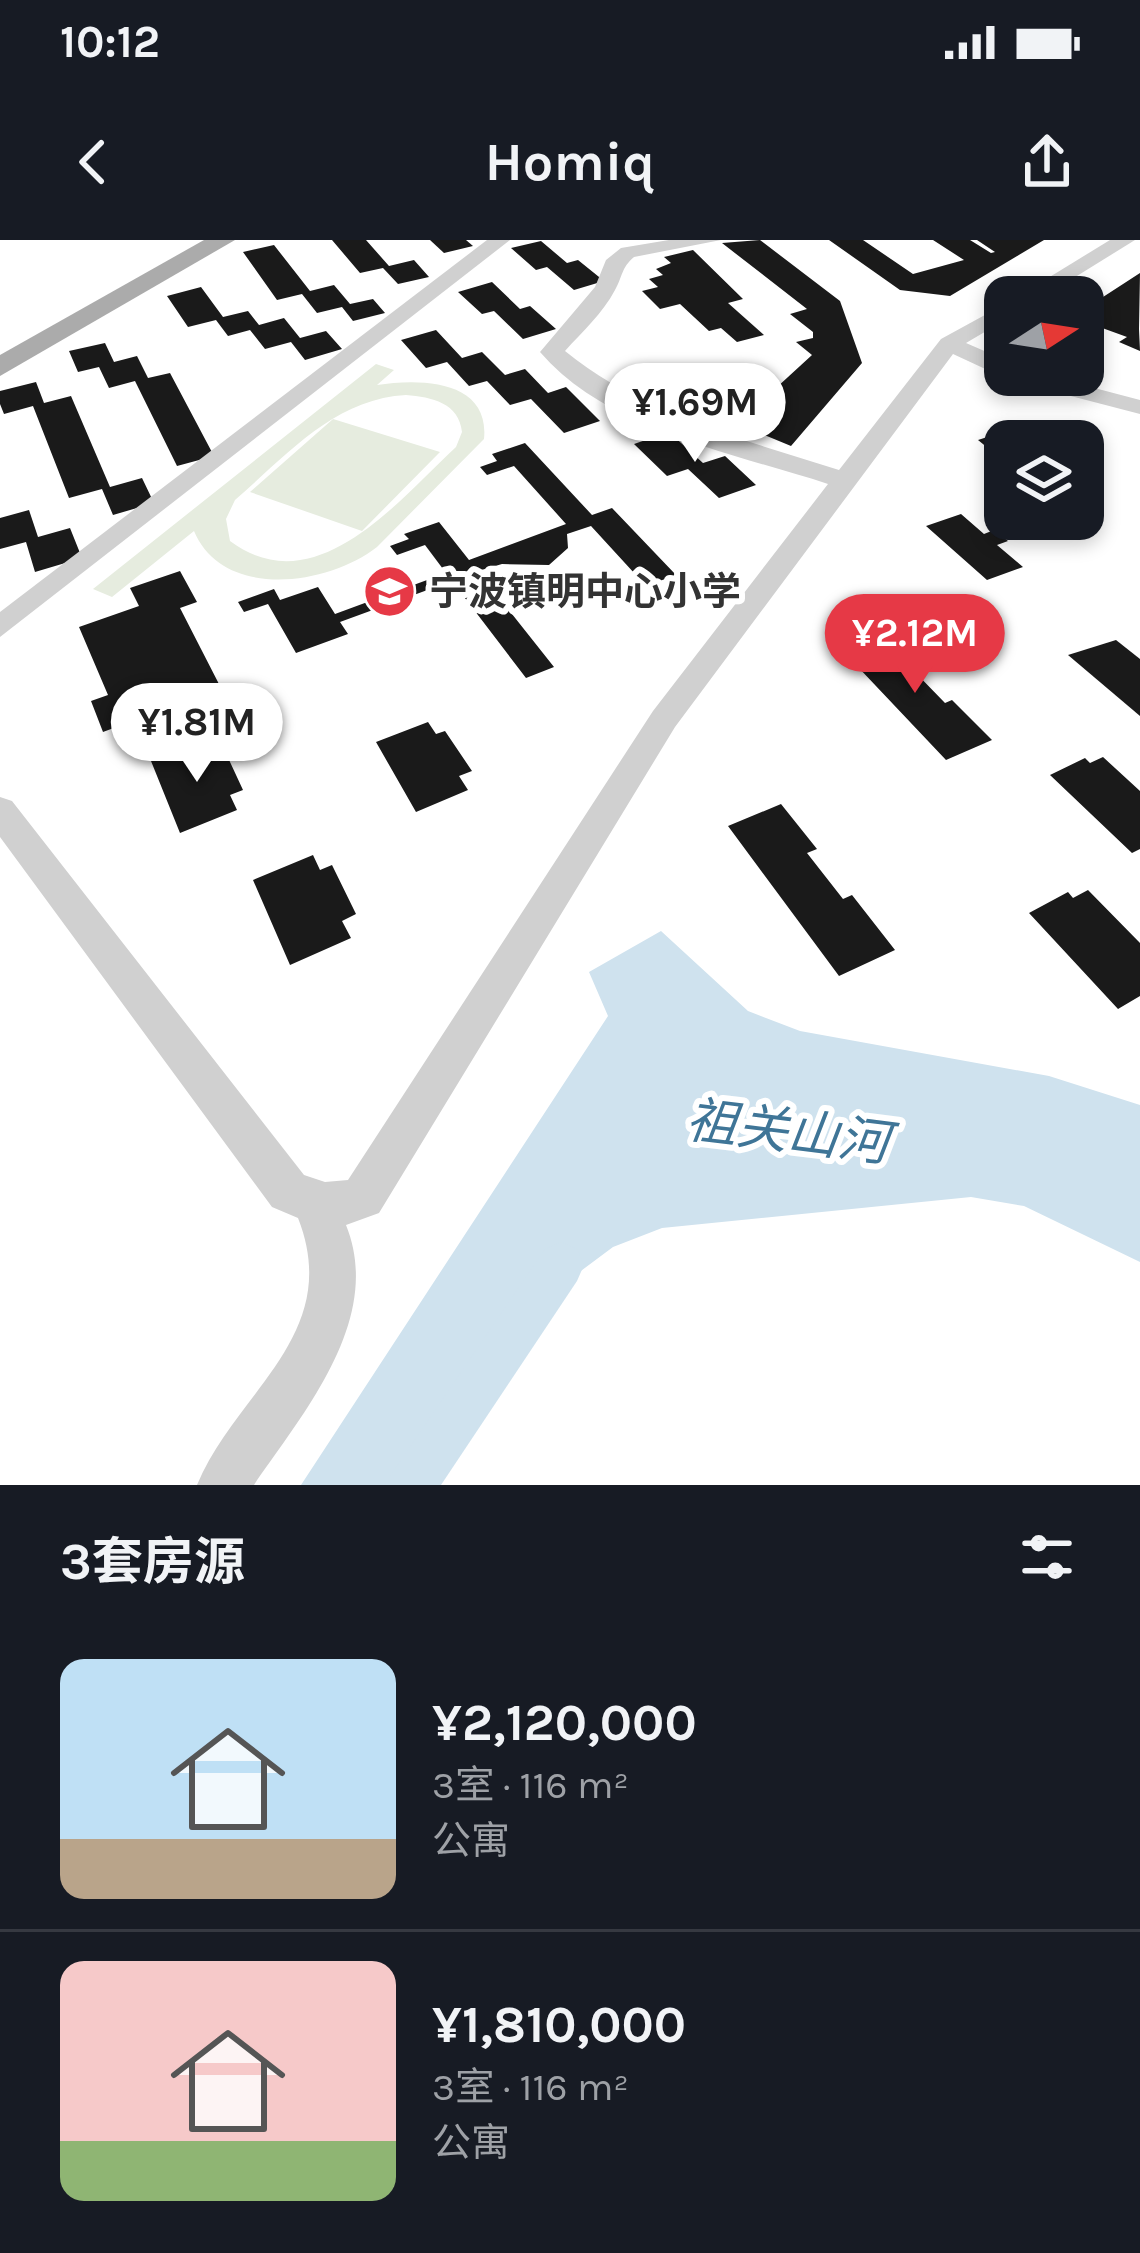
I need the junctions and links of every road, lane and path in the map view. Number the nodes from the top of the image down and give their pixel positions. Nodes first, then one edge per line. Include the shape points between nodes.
1 (222, 240) edge
2 (500, 240) edge
3 (710, 240) edge
4 (1125, 240) edge
5 (1064, 276) edge
6 (984, 323) edge
7 (949, 344) junction
8 (984, 360) edge
9 (0, 367) edge
10 (1098, 396) edge
11 (1140, 407) edge
12 (845, 481) junction
13 (0, 627) edge
14 (0, 811) edge
15 (316, 1206) junction
16 (223, 1485) edge

1 - 9 main road
2 - 13 street
3 - 12 street via 628,253 552,352 583,381 655,416
4 - 5 street
6 - 7 street
7 - 8 street
7 - 12 street
10 - 11 street
12 - 15 street via 664,719 380,1175 343,1207
14 - 15 street via 288,1191
15 - 16 street via 334,1259 330,1304 308,1358

